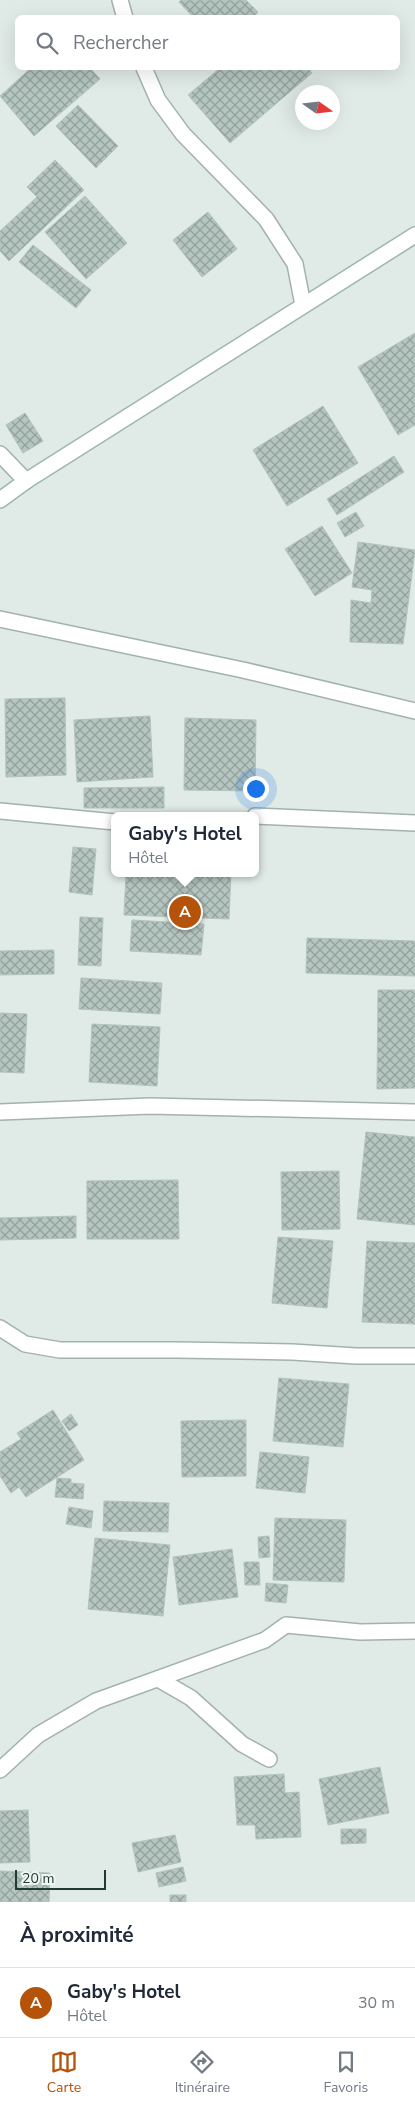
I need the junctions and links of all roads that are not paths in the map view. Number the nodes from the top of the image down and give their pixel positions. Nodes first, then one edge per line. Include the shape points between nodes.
1 (120, 0) edge
2 (124, 15) edge
3 (145, 70) edge
4 (415, 235) edge
5 (303, 305) junction
6 (0, 454) edge
7 (26, 481) junction
8 (0, 500) edge
9 (0, 619) edge
10 (415, 711) edge
11 (0, 811) edge
12 (259, 816) edge
13 (111, 822) edge
14 (415, 823) edge
15 (0, 1112) edge
16 (415, 1112) edge
17 (0, 1328) edge
18 (415, 1356) edge
19 (415, 1631) edge
20 (160, 1680) junction
21 (269, 1759) dead end
22 (0, 1770) edge

1 - 2 street
3 - 5 street via 158,100 183,134 266,219 296,264
4 - 5 street
5 - 7 street
6 - 7 street
7 - 8 street
9 - 10 street via 243,670
11 - 13 street
12 - 14 street
15 - 16 street via 150,1106
17 - 18 street via 25,1344 60,1350
19 - 20 street via 360,1632 286,1625 265,1640
20 - 21 street via 191,1698 242,1744
20 - 22 street via 96,1701 38,1735

